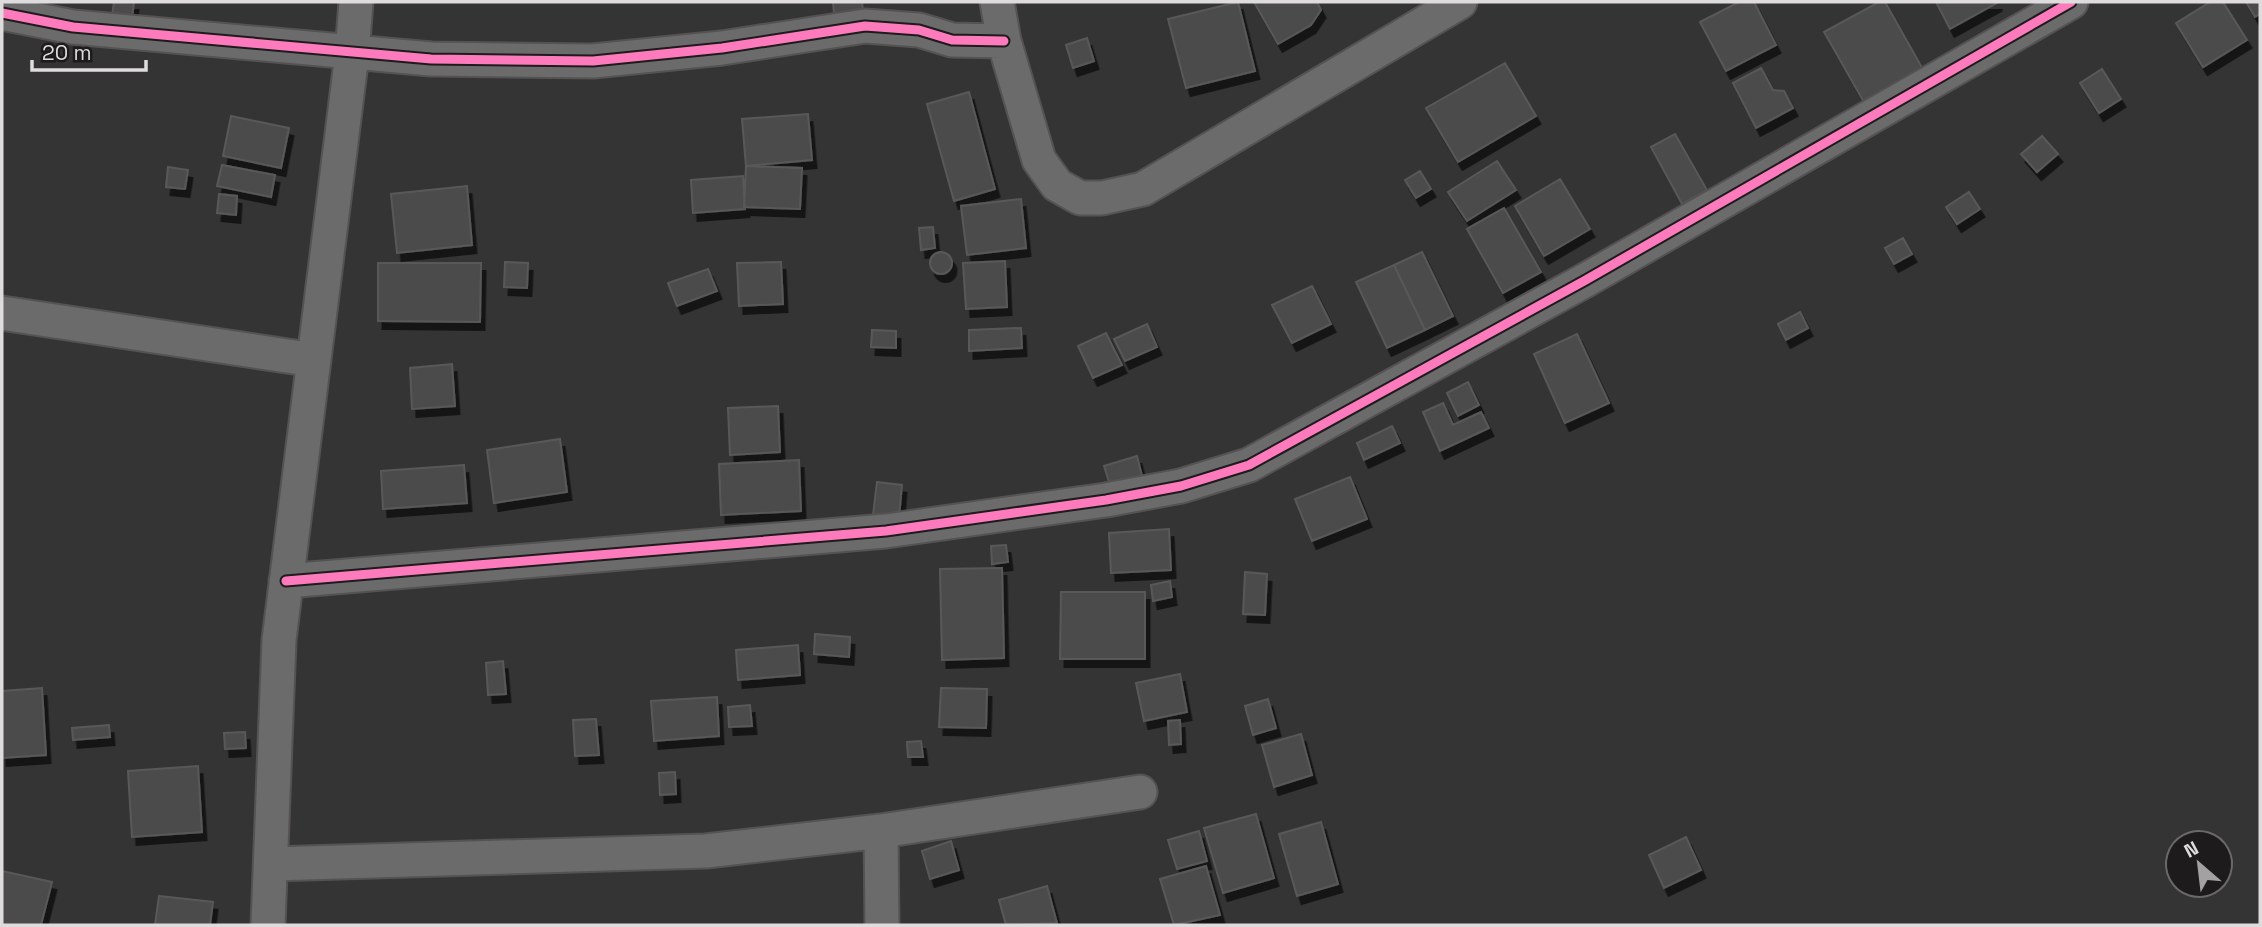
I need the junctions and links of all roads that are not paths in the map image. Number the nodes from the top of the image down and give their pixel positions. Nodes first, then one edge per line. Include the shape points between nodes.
1 (356, 2) edge
2 (997, 2) edge
3 (1460, 2) edge
4 (2071, 2) edge
5 (2, 13) edge
6 (1004, 41) junction
7 (352, 54) junction
8 (2, 313) edge
9 (314, 360) junction
10 (286, 581) junction
11 (1140, 792) dead end
12 (881, 831) junction
13 (272, 864) junction
14 (268, 925) edge
15 (882, 925) edge

1 - 7 street
2 - 6 street
3 - 6 street via 1143,189 1102,198 1080,198 1057,185 1039,160
4 - 10 street via 1584,281 1249,465 1181,486 1106,500 886,531
5 - 7 street via 73,27
6 - 7 street via 952,40 919,30 865,26 722,48 593,61
7 - 9 street
8 - 9 street
9 - 10 street
10 - 13 street via 279,640
11 - 12 street
12 - 13 street via 706,851
12 - 15 street
13 - 14 street

